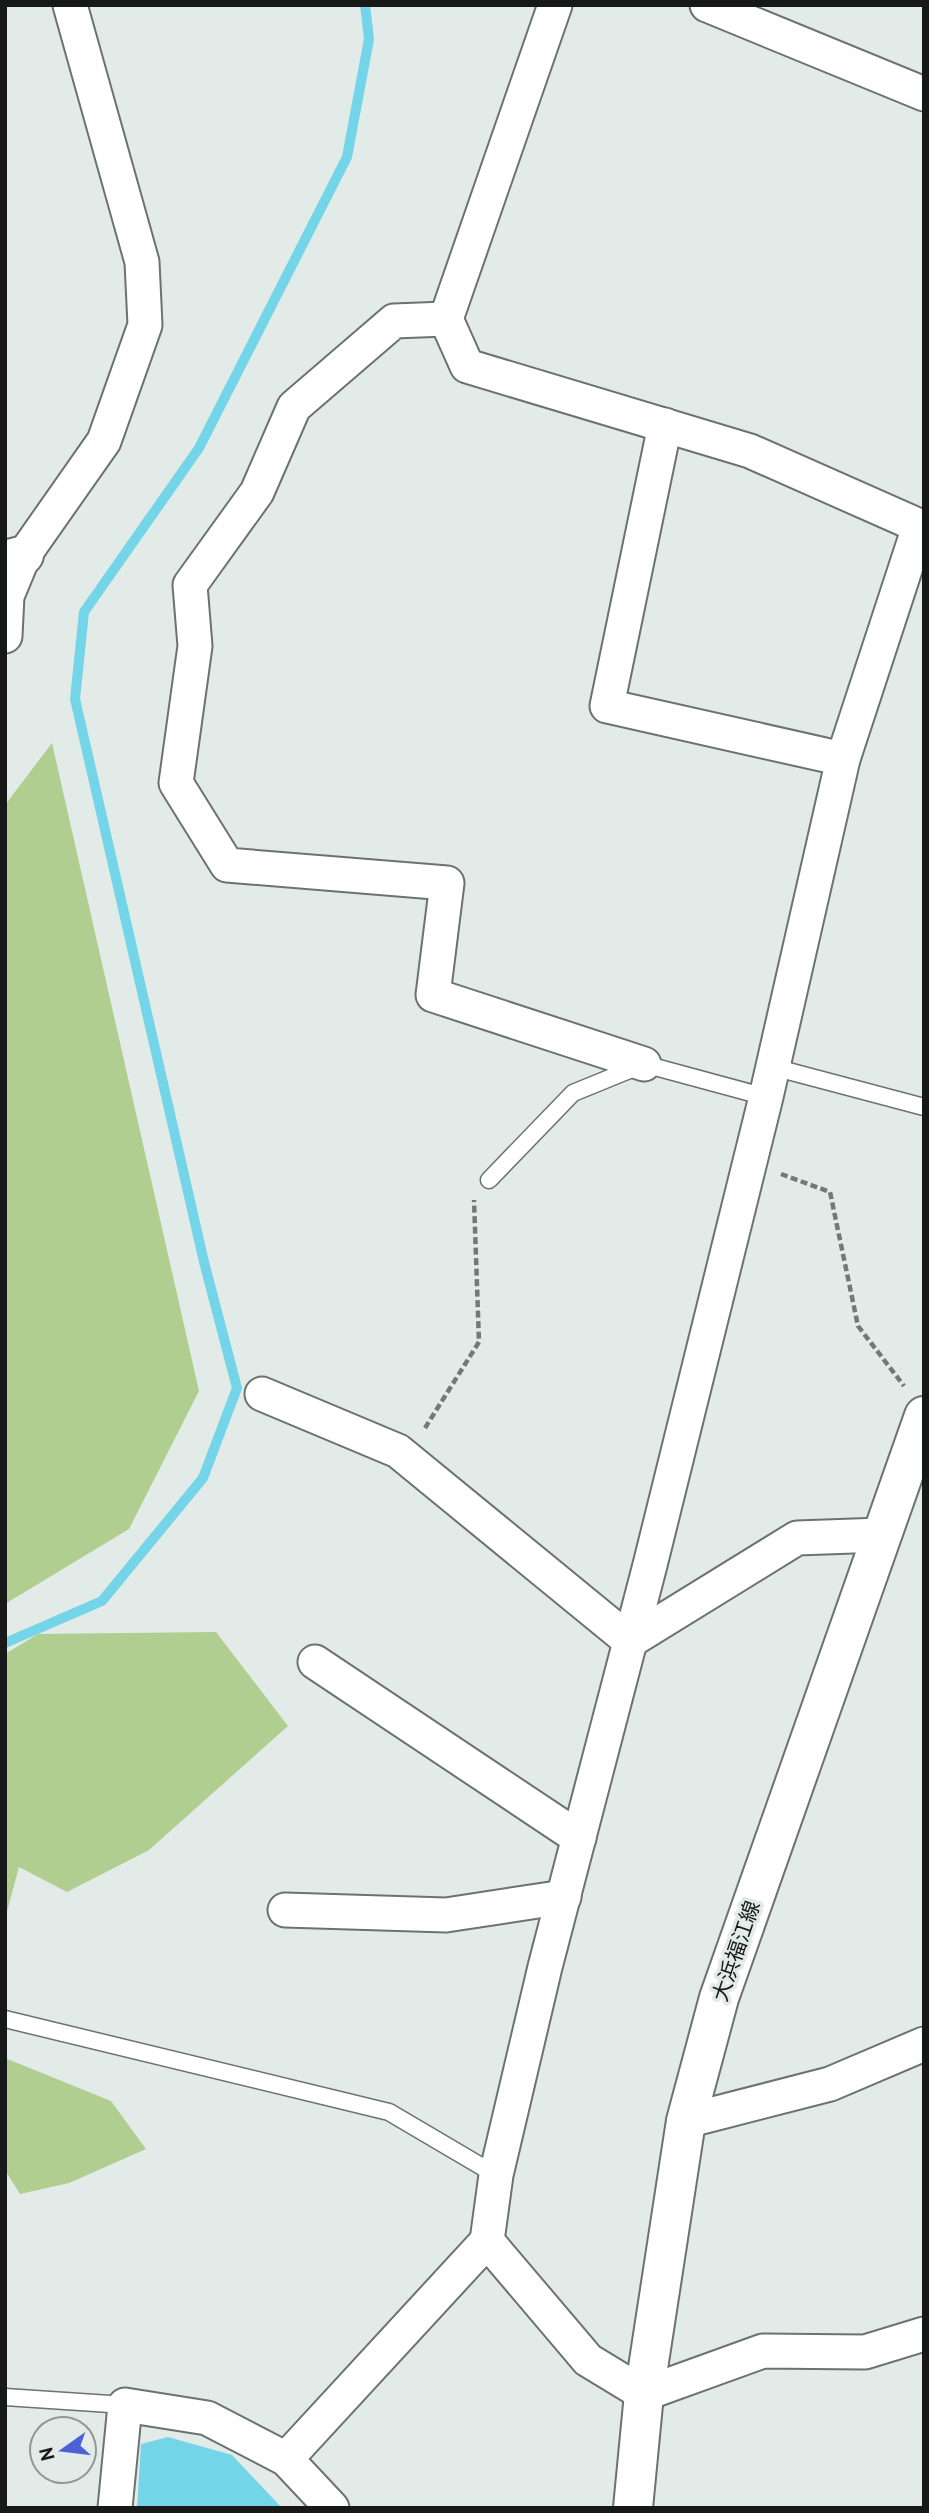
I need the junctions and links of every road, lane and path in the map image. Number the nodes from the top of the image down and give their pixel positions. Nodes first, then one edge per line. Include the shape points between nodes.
1 (70, 5) edge
2 (555, 5) edge
3 (707, 5) edge
4 (924, 94) edge
5 (446, 319) junction
6 (665, 425) junction
7 (922, 527) edge
8 (15, 557) edge
9 (5, 636) edge
10 (843, 759) junction
11 (645, 1064) junction
12 (770, 1082) junction
13 (924, 1107) edge
14 (750, 1162) junction
15 (489, 1180) joint
16 (262, 1394) dead end
17 (916, 1403) edge
18 (406, 1458) junction
19 (882, 1535) junction
20 (630, 1641) junction
21 (315, 1662) dead end
22 (579, 1838) junction
23 (564, 1897) junction
24 (285, 1910) dead end
25 (5, 2019) edge
26 (924, 2044) edge
27 (686, 2121) junction
28 (496, 2175) junction
29 (488, 2241) junction
30 (924, 2334) edge
31 (644, 2394) junction
32 (5, 2397) edge
33 (125, 2405) junction
34 (286, 2459) junction
35 (115, 2508) edge
36 (332, 2508) edge
37 (633, 2508) edge

1 - 8 street via 142,262 145,326 104,441
2 - 5 street
3 - 4 street
5 - 6 street via 467,366
5 - 11 street via 394,321 294,407 257,492 190,585 195,646 176,783 227,865 447,883 433,995
6 - 7 street via 750,451
6 - 10 street via 607,706
7 - 10 street
8 - 9 street
10 - 12 street
11 - 12 lane
11 - 15 lane via 573,1093
12 - 13 lane
12 - 14 street
14 - 17 path via 830,1192 858,1326
14 - 20 street
15 - 18 path via 474,1200 479,1342
16 - 18 street
17 - 19 main road, 大浜福江線
18 - 20 street
19 - 20 street via 797,1538
19 - 27 main road, 大浜福江線 via 719,1998
20 - 22 street
21 - 22 street
22 - 23 street
23 - 24 street via 446,1916
23 - 28 street
25 - 28 lane via 389,2112
26 - 27 street via 830,2084
27 - 31 main road, 大浜福江線
28 - 29 street
29 - 31 street via 588,2360
29 - 34 street
30 - 31 street via 865,2352 763,2351
31 - 37 main road, 大浜福江線
32 - 33 lane
33 - 34 street via 207,2418
33 - 35 street
34 - 36 street

